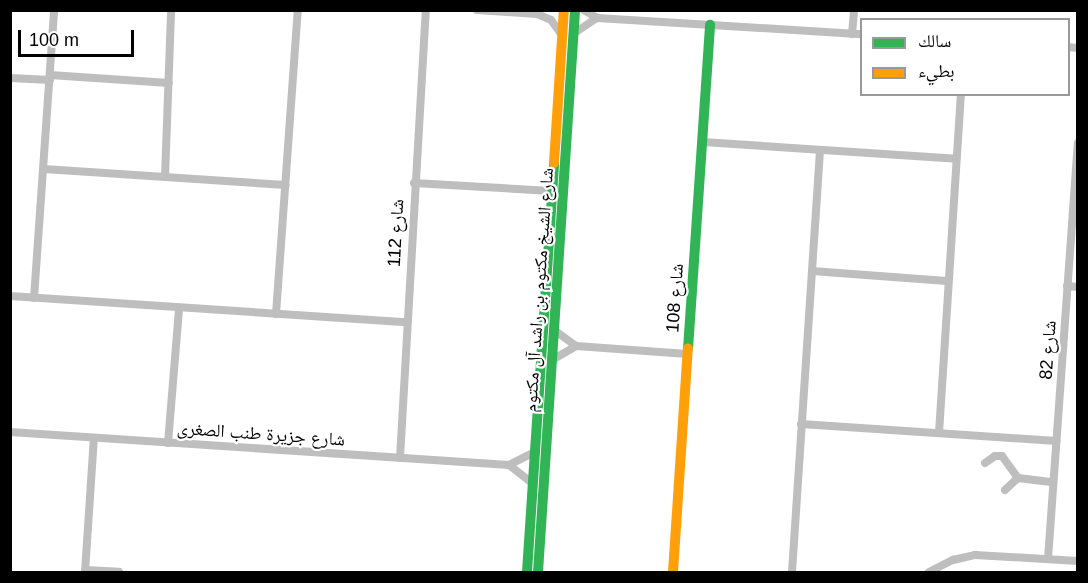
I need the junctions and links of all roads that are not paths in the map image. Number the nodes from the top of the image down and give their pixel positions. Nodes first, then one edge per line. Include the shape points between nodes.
1 (54, 10) edge
2 (171, 10) edge
3 (176, 10) edge
4 (298, 10) edge
5 (426, 10) edge
6 (477, 10) edge
7 (546, 10) edge
8 (564, 10) edge
9 (574, 10) edge
10 (584, 10) edge
11 (854, 10) edge
12 (537, 14) junction
13 (597, 18) junction
14 (710, 25) junction
15 (567, 34) junction
16 (852, 34) junction
17 (860, 34) edge
18 (171, 36) junction
19 (10, 78) edge
20 (50, 78) junction
21 (168, 83) junction
22 (961, 96) edge
23 (704, 142) junction
24 (1077, 143) edge
25 (820, 150) junction
26 (956, 159) junction
27 (44, 168) junction
28 (163, 177) junction
29 (414, 183) junction
30 (285, 185) junction
31 (552, 191) junction
32 (812, 271) junction
33 (947, 281) junction
34 (1067, 284) junction
35 (1077, 284) edge
36 (10, 296) edge
37 (34, 298) junction
38 (179, 308) junction
39 (276, 314) junction
40 (406, 322) junction
41 (553, 329) junction
42 (576, 346) junction
43 (688, 354) junction
44 (551, 361) junction
45 (801, 424) junction
46 (10, 432) edge
47 (939, 434) junction
48 (94, 438) junction
49 (1056, 441) junction
50 (168, 443) junction
51 (535, 452) junction
52 (400, 458) junction
53 (985, 463) dead end
54 (509, 465) junction
55 (1018, 478) junction
56 (1053, 482) junction
57 (532, 483) junction
58 (1005, 490) dead end
59 (1048, 559) junction
60 (1077, 561) edge
61 (85, 571) edge
62 (119, 573) edge
63 (527, 573) edge
64 (537, 573) edge
65 (673, 573) edge
66 (792, 573) edge
67 (929, 573) edge

1 - 20 street
2 - 18 street
3 - 18 street
4 - 30 street
5 - 29 street, شارع 112
6 - 12 street
7 - 12 street
8 - 15 street, شارع الشيخ مكتوم بن راشد آل مكتوم
9 - 15 street, شارع الشيخ مكتوم بن راشد آل مكتوم
10 - 13 street
11 - 16 street
12 - 15 street
13 - 14 street
13 - 15 street
14 - 16 street
14 - 23 street, شارع 108
15 - 31 street, شارع الشيخ مكتوم بن راشد آل مكتوم
15 - 41 street, شارع الشيخ مكتوم بن راشد آل مكتوم
16 - 17 street
18 - 21 street
19 - 20 street
20 - 21 street
20 - 27 street
21 - 28 street
22 - 26 street
23 - 25 street
23 - 43 street, شارع 108
24 - 34 street, شارع 82
25 - 26 street
25 - 32 street
26 - 33 street
27 - 28 street
27 - 37 street
28 - 30 street
29 - 31 street
29 - 40 street, شارع 112
30 - 39 street
31 - 51 street, شارع الشيخ مكتوم بن راشد آل مكتوم
32 - 33 street
32 - 45 street
33 - 47 street
34 - 35 street
34 - 49 street, شارع 82
36 - 37 street
37 - 38 street
38 - 39 street
38 - 50 street
39 - 40 street
40 - 52 street, شارع 112
41 - 42 street
41 - 44 street, شارع الشيخ مكتوم بن راشد آل مكتوم
42 - 43 street
42 - 44 street
43 - 65 street, شارع 108
44 - 64 street, شارع الشيخ مكتوم بن راشد آل مكتوم
45 - 47 street
45 - 66 street
46 - 48 street, شارع جزيرة طنب الصغرى
47 - 49 street
48 - 50 street, شارع جزيرة طنب الصغرى
48 - 61 street
49 - 56 street, شارع 82
50 - 52 street, شارع جزيرة طنب الصغرى
51 - 54 street
51 - 57 street, شارع الشيخ مكتوم بن راشد آل مكتوم
52 - 54 street, شارع جزيرة طنب الصغرى
53 - 55 street via 1002,456
54 - 57 street
55 - 56 street
55 - 58 street
56 - 59 street, شارع 82
57 - 63 street, شارع الشيخ مكتوم بن راشد آل مكتوم
59 - 60 street
59 - 67 street via 975,555 953,560
61 - 62 street

